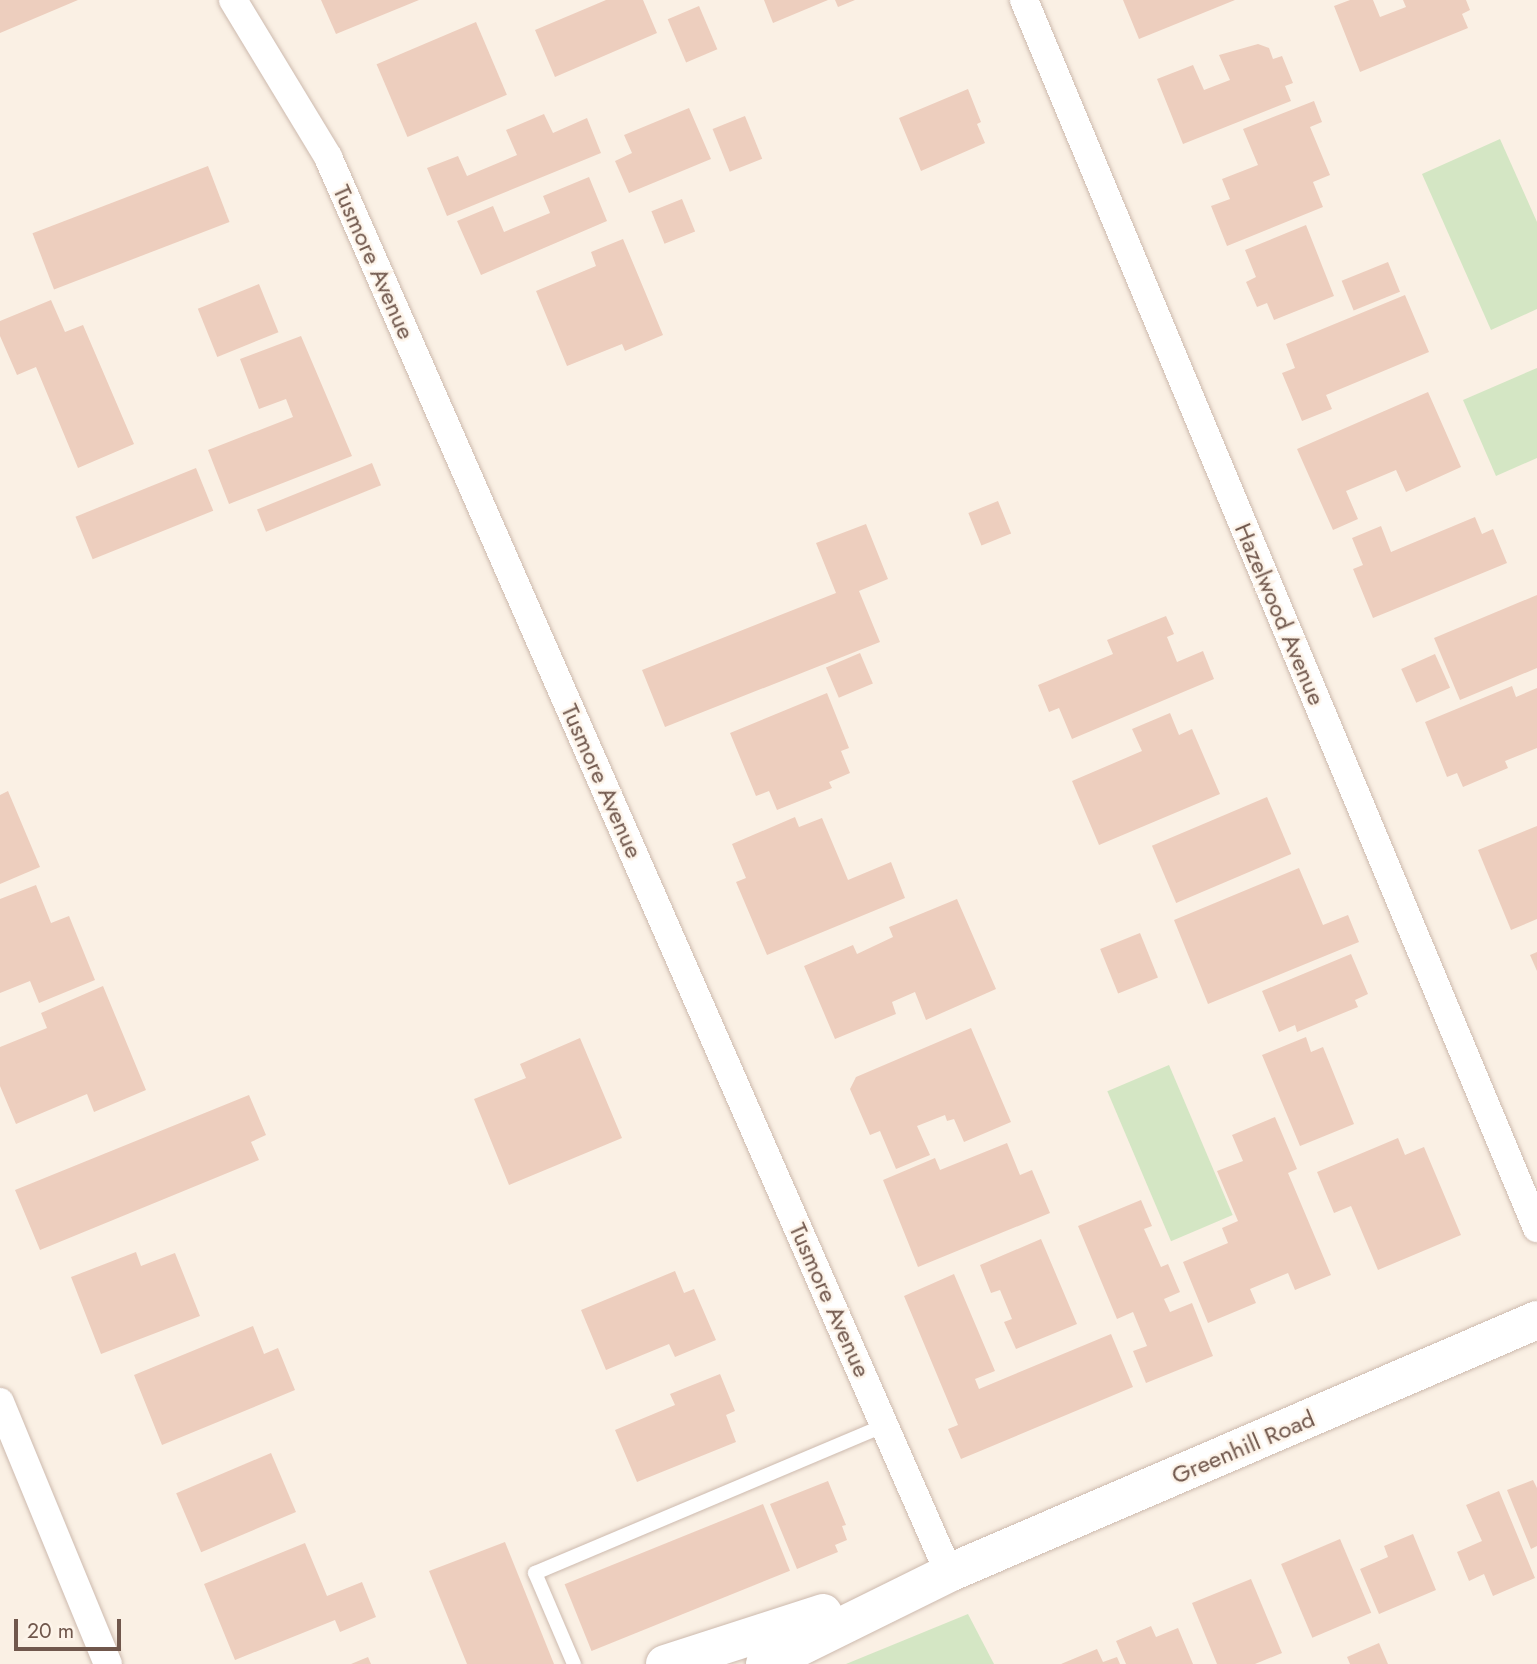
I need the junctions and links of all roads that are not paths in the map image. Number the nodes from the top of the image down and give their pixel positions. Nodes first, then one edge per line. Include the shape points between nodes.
1 (233, 0) edge
2 (1024, 0) edge
3 (1537, 1228) edge
4 (1537, 1320) edge
5 (0, 1402) edge
6 (885, 1425) junction
7 (949, 1573) junction
8 (108, 1664) edge
9 (573, 1664) edge
10 (665, 1664) edge
11 (765, 1664) edge

1 - 6 street, Tusmore Avenue via 328,157
2 - 3 street, Hazelwood Avenue
4 - 7 main road, Greenhill Road
5 - 8 street
6 - 7 street, Tusmore Avenue
6 - 9 lane via 535,1573
7 - 10 main road, Greenhill Road
7 - 11 main road, Greenhill Road

